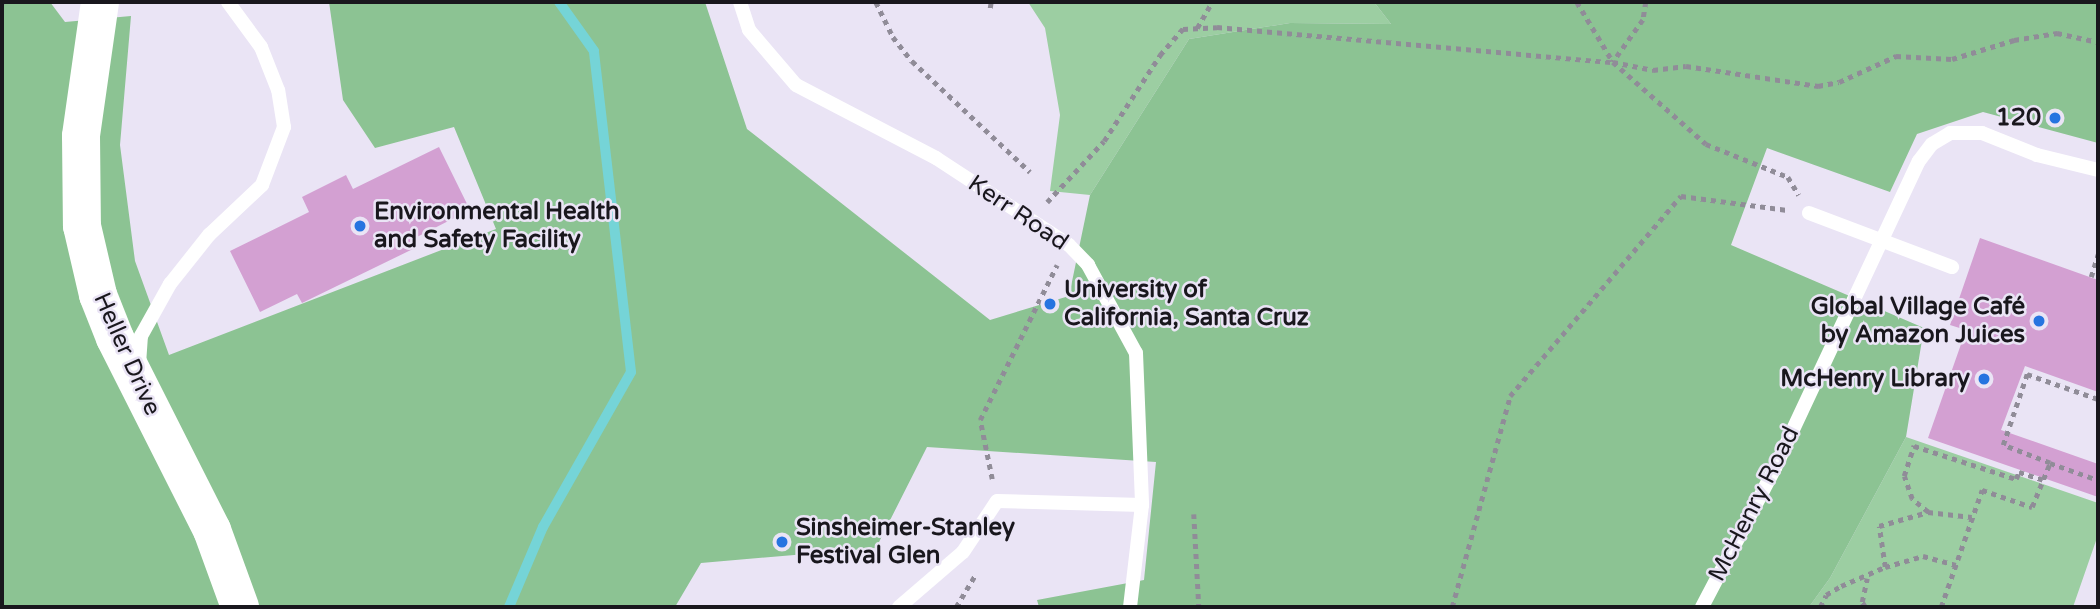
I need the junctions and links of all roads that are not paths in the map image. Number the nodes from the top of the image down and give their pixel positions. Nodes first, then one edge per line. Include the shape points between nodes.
1 (100, 2) edge
2 (228, 2) edge
3 (740, 2) edge
4 (2098, 170) edge
5 (1809, 213) road end
6 (1884, 238) junction
7 (1952, 267) dead end
8 (138, 383) junction
9 (1142, 505) junction
10 (240, 607) edge
11 (899, 607) edge
12 (1130, 607) edge
13 (1702, 607) edge

1 - 8 main road, Heller Drive via 81,136 82,226 98,295
2 - 8 lane via 261,47 278,90 284,127 262,185 209,235 170,284 141,336
3 - 9 lane, Kerr Road via 749,30 796,85 936,158 1069,245 1088,264 1136,353
4 - 6 lane, McHenry Road via 2037,155 1983,133 1950,133 1932,144 1919,161
5 - 6 lane
6 - 7 lane
6 - 13 lane, McHenry Road via 1838,326 1775,468
8 - 10 main road, Heller Drive via 212,530
9 - 11 lane via 997,501 963,552
9 - 12 lane, Kerr Road

